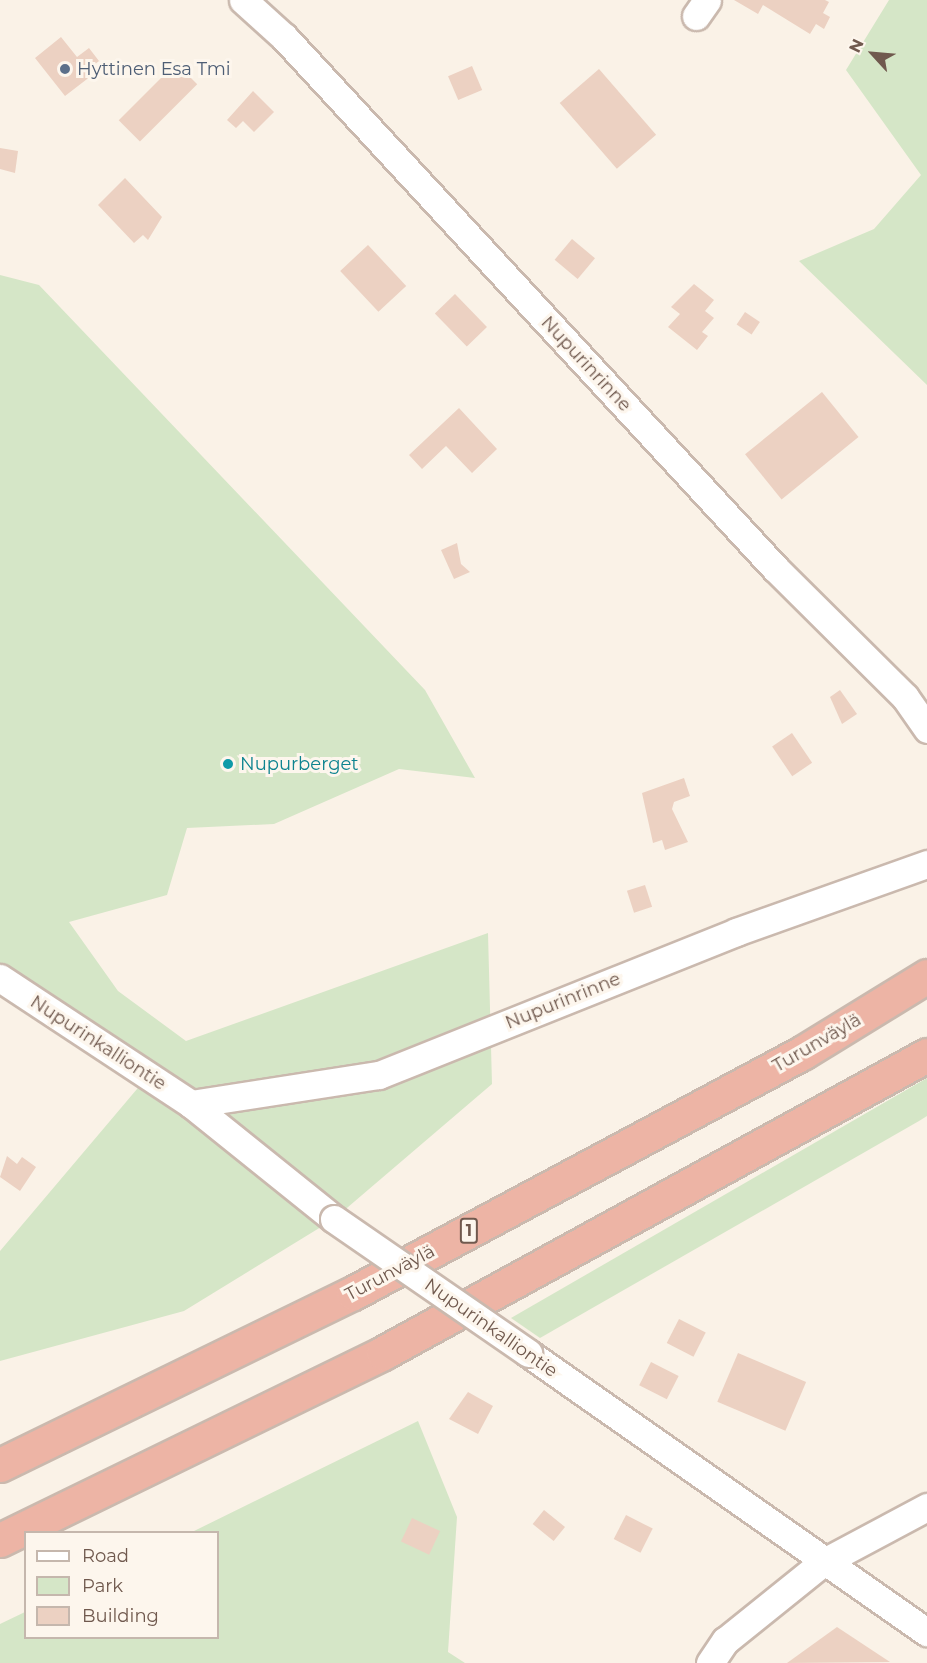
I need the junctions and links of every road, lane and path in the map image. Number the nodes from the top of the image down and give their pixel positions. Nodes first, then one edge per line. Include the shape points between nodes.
1 (243, 0) edge
2 (927, 729) edge
3 (927, 864) edge
4 (927, 976) edge
5 (0, 978) edge
6 (927, 1055) edge
7 (191, 1104) junction
8 (0, 1465) edge
9 (927, 1507) edge
10 (0, 1540) edge
11 (822, 1563) junction
12 (927, 1632) edge
13 (710, 1663) edge

1 - 2 street, Nupurinrinne via 284,37 775,568 905,697
3 - 7 street, Nupurinrinne via 736,932 379,1075
4 - 8 highway, Turunväylä / 1 via 802,1053 353,1293
5 - 7 street, Nupurinkalliontie
6 - 10 highway via 383,1353
7 - 11 street, Nupurinkalliontie, bridge via 334,1219
9 - 11 street
11 - 12 street, Nupurinkalliontie
11 - 13 street via 725,1641

